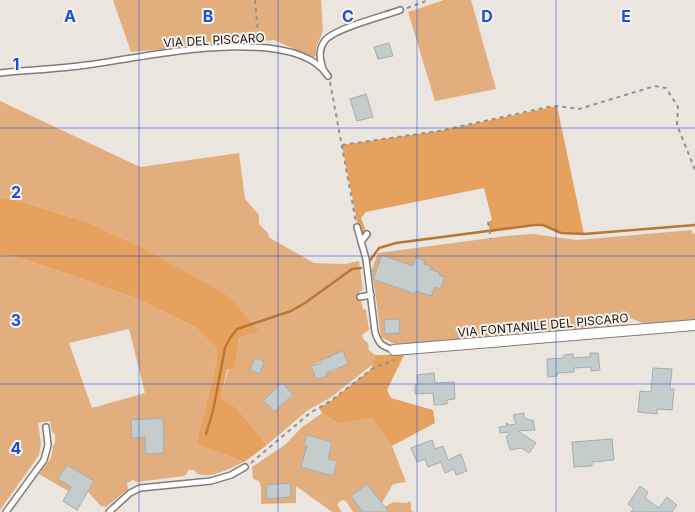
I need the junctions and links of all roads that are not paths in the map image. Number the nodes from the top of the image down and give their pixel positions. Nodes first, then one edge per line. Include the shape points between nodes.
1 (400, 10) road end
2 (324, 69) junction
3 (0, 73) edge
4 (328, 76) road end
5 (357, 226) road end
6 (367, 234) dead end
7 (361, 242) junction
8 (370, 295) junction
9 (360, 297) dead end
10 (695, 325) edge
11 (398, 349) joint
12 (46, 427) dead end
13 (245, 467) road end
14 (6, 512) edge
15 (109, 512) edge

1 - 2 lane via 327,37 320,51
2 - 3 lane, VIA DEL PISCARO via 294,53 260,47 172,51 86,65
2 - 4 lane
5 - 7 lane
6 - 7 lane
7 - 8 lane
8 - 9 lane
8 - 11 lane via 378,343
10 - 11 street, VIA FONTANILE DEL PISCARO
12 - 14 lane via 48,445 44,460
13 - 15 lane via 211,481 140,488

